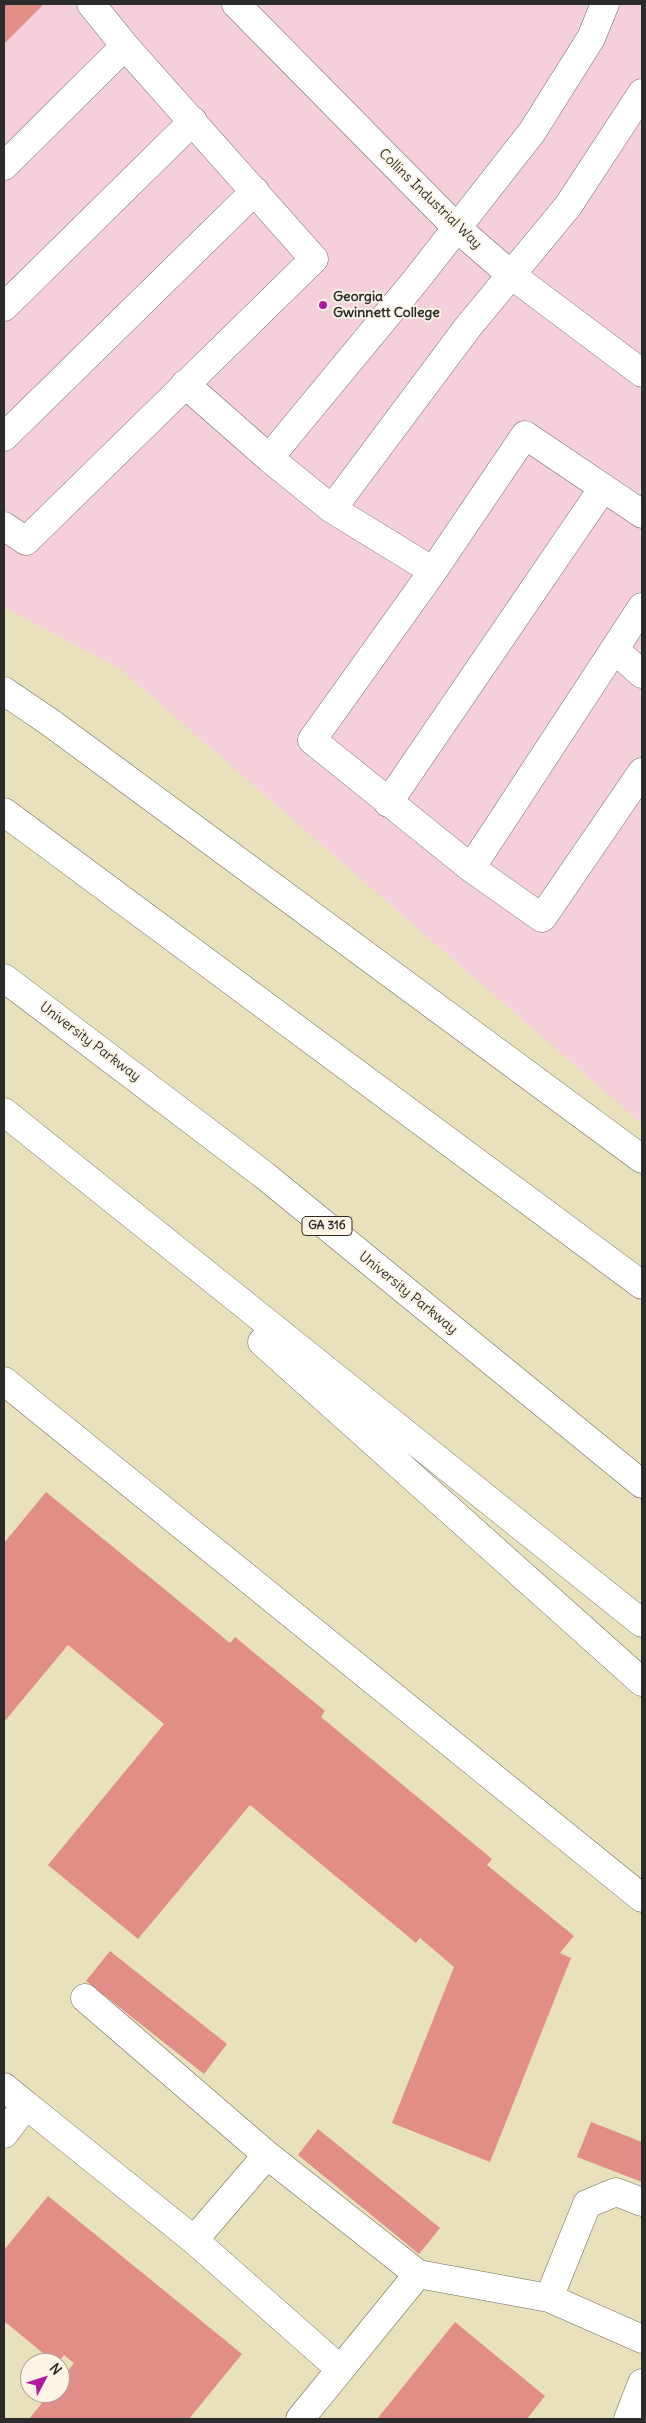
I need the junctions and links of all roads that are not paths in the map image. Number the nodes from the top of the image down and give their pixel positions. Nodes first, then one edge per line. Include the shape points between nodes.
1 (91, 4) edge
2 (236, 4) edge
3 (605, 4) edge
4 (125, 46) junction
5 (642, 94) edge
6 (193, 121) junction
7 (4, 166) edge
8 (255, 190) junction
9 (457, 228) junction
10 (510, 274) junction
11 (4, 307) edge
12 (642, 373) edge
13 (185, 384) junction
14 (4, 437) edge
15 (269, 458) junction
16 (603, 488) junction
17 (332, 509) junction
18 (642, 514) edge
19 (4, 526) edge
20 (433, 572) junction
21 (642, 607) edge
22 (615, 650) junction
23 (642, 674) edge
24 (4, 691) edge
25 (642, 772) edge
26 (388, 803) junction
27 (4, 812) edge
28 (471, 868) junction
29 (4, 978) edge
30 (4, 1112) edge
31 (34, 1137) junction
32 (642, 1159) edge
33 (642, 1285) edge
34 (4, 1381) edge
35 (642, 1484) edge
36 (642, 1623) edge
37 (642, 1682) edge
38 (642, 1898) edge
39 (84, 1998) dead end
40 (4, 2087) edge
41 (26, 2105) junction
42 (4, 2134) edge
43 (267, 2155) junction
44 (642, 2202) edge
45 (194, 2240) junction
46 (418, 2274) junction
47 (549, 2298) junction
48 (642, 2339) edge
49 (340, 2369) junction
50 (642, 2383) edge
51 (300, 2419) edge
52 (628, 2419) edge

1 - 4 main road
2 - 9 main road, Collins Industrial Way
3 - 9 main road via 591,38 532,132
4 - 6 main road
4 - 7 main road
5 - 10 main road via 568,206
6 - 8 main road
6 - 11 main road
8 - 13 main road via 314,259
8 - 14 main road
9 - 10 main road, Collins Industrial Way
9 - 15 main road
10 - 12 main road, Collins Industrial Way
10 - 17 main road
13 - 15 main road
13 - 19 main road via 26,541
15 - 17 main road
16 - 18 main road
16 - 20 main road via 525,435
16 - 26 main road
17 - 20 main road
20 - 26 main road via 312,740
21 - 22 main road
22 - 23 main road
22 - 28 main road
24 - 32 main road
25 - 28 main road via 542,918
26 - 28 main road
27 - 33 main road
29 - 35 main road, University Parkway / GA 316 via 264,1175
30 - 31 main road
31 - 36 main road
31 - 37 main road
34 - 38 main road
39 - 43 main road
40 - 41 main road
41 - 42 main road
41 - 45 main road
43 - 45 main road
43 - 46 main road
44 - 47 main road via 616,2192 587,2204
45 - 49 main road
46 - 47 main road
46 - 49 main road
47 - 48 main road
49 - 51 main road
50 - 52 main road

